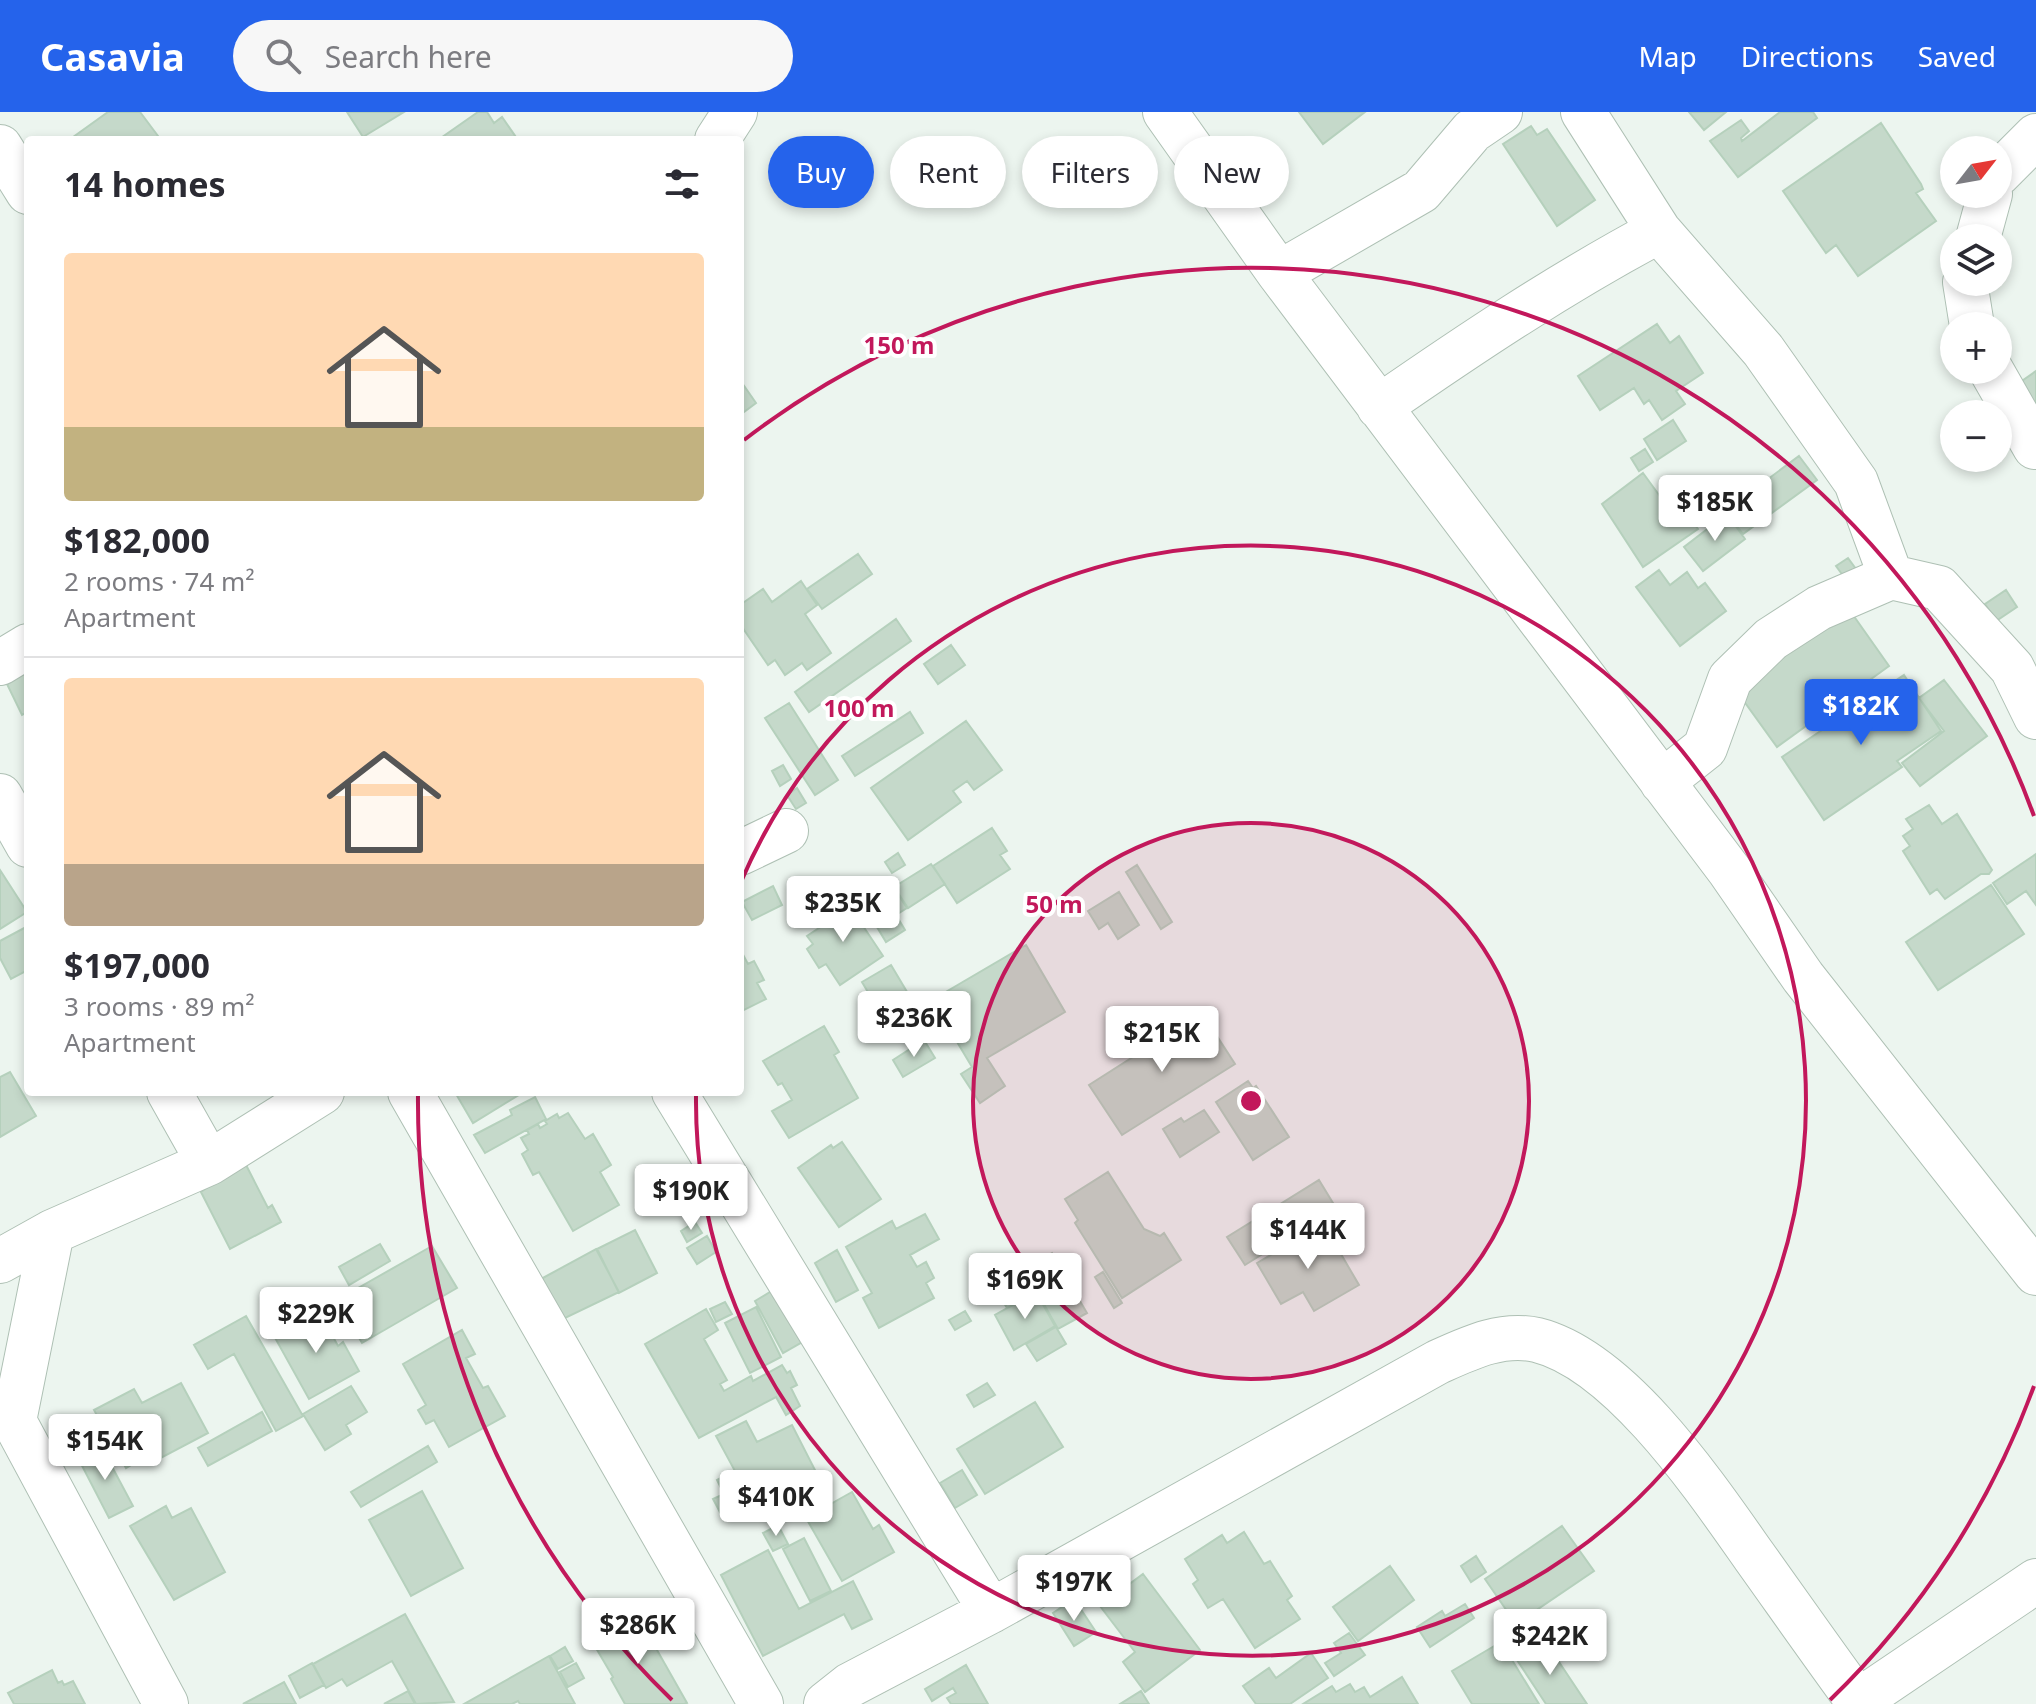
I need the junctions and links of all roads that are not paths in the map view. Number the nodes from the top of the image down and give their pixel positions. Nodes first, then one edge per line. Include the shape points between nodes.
1 (735, 112) edge
2 (1165, 112) edge
3 (1500, 112) edge
4 (1583, 112) edge
5 (720, 136) edge
6 (2036, 136) edge
7 (0, 147) edge
8 (2012, 160) edge
9 (24, 186) edge
10 (1659, 231) junction
11 (1279, 273) junction
12 (1999, 384) edge
13 (1379, 407) junction
14 (2035, 447) edge
15 (1891, 577) junction
16 (24, 648) edge
17 (0, 663) edge
18 (2036, 717) edge
19 (1662, 782) junction
20 (0, 796) edge
21 (786, 831) dead end
22 (24, 838) edge
23 (744, 851) edge
24 (171, 1096) edge
25 (316, 1096) edge
26 (412, 1096) edge
27 (676, 1096) edge
28 (209, 1163) junction
29 (52, 1232) junction
30 (0, 1261) edge
31 (2036, 1273) edge
32 (7, 1414) edge
33 (2036, 1581) edge
34 (991, 1611) junction
35 (845, 1698) edge
36 (1857, 1703) edge
37 (166, 1704) edge
38 (761, 1704) edge

1 - 5 street
2 - 11 street
3 - 11 street via 1472,131 1421,191
4 - 10 street
6 - 8 street
7 - 9 street
10 - 13 street via 1502,323
10 - 15 street via 1763,350 1856,482
11 - 13 street
12 - 14 street
13 - 19 street
15 - 18 street via 1939,588 2012,668
15 - 19 street via 1819,608 1771,639 1730,679 1705,748
16 - 17 street
19 - 31 street via 1803,977
20 - 22 street
21 - 23 street
24 - 28 street
25 - 28 street
26 - 38 street
27 - 34 street
28 - 29 street
29 - 30 street
29 - 32 street
32 - 37 street
33 - 36 street
34 - 35 street
34 - 36 street via 1438,1362 1494,1340 1522,1338 1581,1361 1628,1398 1689,1465

